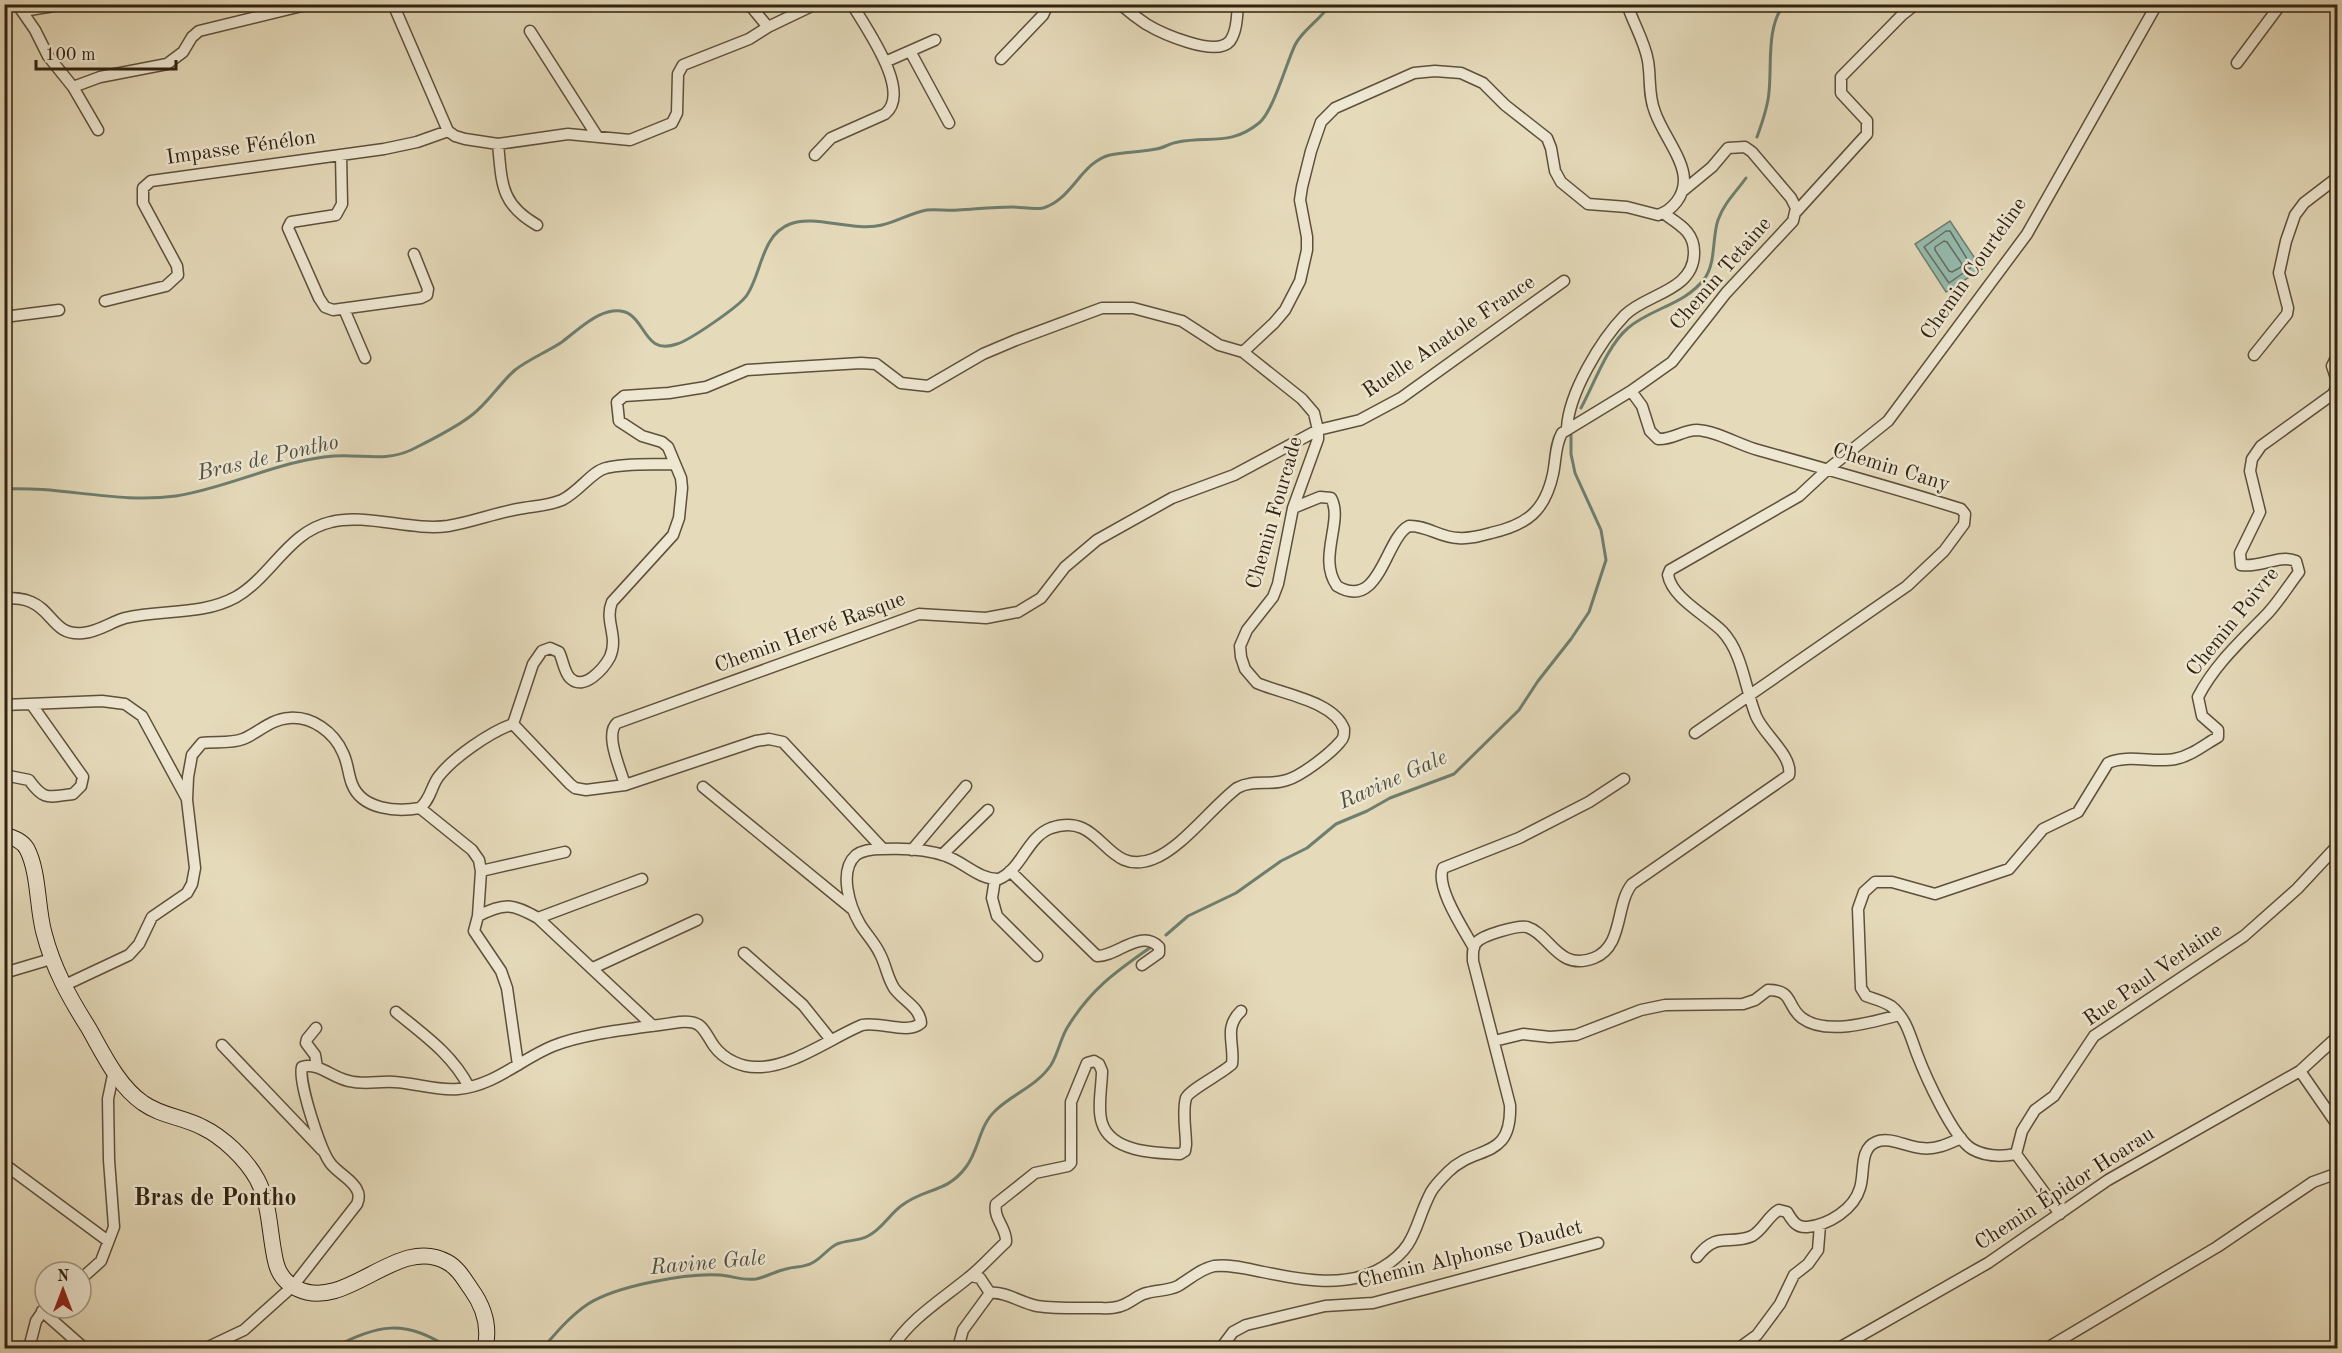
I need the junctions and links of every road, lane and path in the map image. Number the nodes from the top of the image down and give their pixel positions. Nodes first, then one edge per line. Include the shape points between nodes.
1 (66, 4) edge
2 (310, 4) edge
3 (393, 4) edge
4 (749, 4) edge
5 (816, 4) edge
6 (852, 4) edge
7 (1048, 4) edge
8 (1120, 4) edge
9 (1238, 4) edge
10 (1627, 4) edge
11 (1916, 4) edge
12 (2157, 4) edge
13 (2282, 4) edge
14 (20, 8) edge
15 (768, 27) junction
16 (531, 31) dead end
17 (935, 40) dead end
18 (910, 51) junction
19 (1001, 59) dead end
20 (885, 62) junction
21 (2236, 63) dead end
22 (73, 87) junction
23 (949, 123) dead end
24 (98, 130) dead end
25 (448, 131) junction
26 (597, 136) junction
27 (498, 144) junction
28 (341, 155) junction
29 (815, 155) dead end
30 (2337, 177) edge
31 (1683, 190) junction
32 (1796, 212) junction
33 (1664, 213) junction
34 (537, 225) dead end
35 (414, 254) dead end
36 (1564, 281) dead end
37 (105, 301) dead end
38 (344, 309) junction
39 (59, 310) dead end
40 (4, 317) edge
41 (1243, 352) junction
42 (2337, 354) edge
43 (2254, 355) dead end
44 (365, 358) dead end
45 (1631, 391) junction
46 (1567, 428) junction
47 (1318, 429) junction
48 (673, 464) junction
49 (1828, 469) junction
50 (1293, 508) junction
51 (4, 598) edge
52 (1750, 694) junction
53 (6, 704) edge
54 (32, 705) junction
55 (513, 724) junction
56 (1695, 733) dead end
57 (4, 776) edge
58 (1624, 779) dead end
59 (625, 784) junction
60 (966, 786) dead end
61 (703, 787) dead end
62 (187, 800) junction
63 (420, 808) junction
64 (988, 810) dead end
65 (4, 835) edge
66 (2337, 844) edge
67 (883, 849) junction
68 (912, 850) junction
69 (565, 852) dead end
70 (942, 855) junction
71 (481, 871) junction
72 (1010, 871) junction
73 (642, 879) dead end
74 (995, 879) junction
75 (852, 909) junction
76 (478, 915) junction
77 (538, 918) junction
78 (698, 920) dead end
79 (1474, 948) junction
80 (744, 953) dead end
81 (1037, 957) dead end
82 (51, 959) junction
83 (1142, 965) dead end
84 (593, 968) junction
85 (4, 973) edge
86 (63, 986) junction
87 (1241, 1011) dead end
88 (396, 1012) dead end
89 (1899, 1015) junction
90 (653, 1026) junction
91 (316, 1028) dead end
92 (2337, 1036) edge
93 (831, 1040) junction
94 (1494, 1041) junction
95 (222, 1045) dead end
96 (518, 1065) junction
97 (317, 1067) junction
98 (114, 1070) junction
99 (2300, 1071) junction
100 (469, 1088) junction
101 (2337, 1126) edge
102 (1961, 1138) junction
103 (324, 1152) junction
104 (2016, 1154) junction
105 (4, 1164) edge
106 (2337, 1173) edge
107 (2060, 1214) junction
108 (1821, 1225) junction
109 (108, 1240) junction
110 (1598, 1243) dead end
111 (1697, 1257) dead end
112 (93, 1268) edge
113 (971, 1276) junction
114 (293, 1286) junction
115 (990, 1293) junction
116 (37, 1320) edge
117 (55, 1320) edge
118 (29, 1348) edge
119 (84, 1348) edge
120 (207, 1348) edge
121 (485, 1348) edge
122 (892, 1348) edge
123 (958, 1348) edge
124 (1221, 1348) edge
125 (1739, 1348) edge
126 (1839, 1348) edge
127 (2047, 1348) edge

1 - 14 street
2 - 22 street via 199,31 183,52 167,64 100,77
3 - 25 street
4 - 15 street
5 - 15 street
6 - 20 street
7 - 19 street via 1043,15
8 - 9 street via 1147,24 1189,43 1220,46 1234,32
10 - 31 street via 1648,61 1654,111 1682,167
11 - 32 street via 1841,77 1841,93 1867,121 1867,134
12 - 49 street, Chemin Courteline via 2027,234 1888,422
13 - 21 street
14 - 22 street via 48,56
15 - 26 street via 749,39 683,65 678,74 677,113 668,126 630,140
16 - 26 street
17 - 18 street
18 - 20 street
18 - 23 street
20 - 29 street via 894,93 891,110 831,138
22 - 24 street
25 - 27 street via 465,140
25 - 28 street, Impasse Fénélon via 417,142
26 - 27 street via 568,134
27 - 34 street via 504,193 521,216
28 - 37 street, Impasse Fénélon via 151,181 143,188 143,203 177,266 177,275 166,286
28 - 38 street, Impasse Fénélon via 339,212 298,219 288,228 325,307
30 - 43 street via 2295,215 2279,266 2287,314
31 - 32 street, Chemin Tetaine via 1712,167 1722,152 1741,147 1752,152 1794,203
31 - 33 street, Chemin Tetaine
32 - 45 street, Chemin Tetaine via 1793,221 1726,293 1672,362
33 - 41 street via 1588,204 1561,182 1546,138 1483,82 1461,73 1414,73 1335,108 1321,122 1302,187 1301,207 1308,237 1300,281 1285,310
33 - 46 street, Chemin Tetaine via 1692,237 1691,270 1675,286 1624,316 1594,356 1571,403
35 - 38 street via 427,295
36 - 47 street, Ruelle Anatole France via 1401,398 1360,420
38 - 44 street
39 - 40 street
41 - 47 street, Chemin Fourcade via 1302,399 1314,413
41 - 48 street, Chemin Fourcade via 1219,345 1170,317 1113,306 1000,346 928,386 901,383 876,364 861,363 747,370 706,387 620,398 616,407 619,421 642,436 665,444
42 - 89 street, Chemin Poivre via 2332,366 2337,379 2333,394 2261,446 2252,459 2250,471 2260,512 2240,553 2241,566 2254,567 2290,558 2296,561 2299,572 2269,612 2236,644 2198,697 2202,716 2218,730 2218,737 2176,759 2116,759 2108,763 2078,812 2043,829 2009,869 1935,894 1892,882 1875,882 1864,892 1858,909 1861,988 1866,996 1882,1001
45 - 46 street, Chemin Tetaine
45 - 49 street, Chemin Cany via 1642,406 1650,431 1658,439 1689,431 1706,432
46 - 50 street, Chemin Tetaine via 1559,438 1548,492 1532,516 1497,532 1467,538 1447,538 1409,526 1398,536 1377,577 1363,589 1341,588 1330,571 1334,508 1331,498 1320,497
47 - 50 street, Chemin Fourcade via 1315,452
47 - 59 street, Chemin Hervé Rasque via 1234,474 1172,498 1097,540 1065,567 1041,598 1018,612 986,618 919,614 617,723 611,735
48 - 51 street via 604,468 575,493 556,503 448,526 331,522 300,537 236,597 186,612 125,618 90,632 71,633 32,602
48 - 55 street via 682,488 678,524 669,540 612,602 609,616 613,648 606,663 591,679 576,681 567,674 559,652 550,648 542,651 533,664
49 - 52 street, Chemin Courteline via 1799,496 1670,570 1671,586 1727,638
49 - 52 street, Chemin Cany via 1961,509 1966,519 1944,551 1907,586
50 - 72 street, Chemin Fourcade via 1278,584 1243,637 1241,657 1249,676 1257,683 1332,712 1344,729 1340,742 1287,780 1249,783 1237,788 1170,850 1155,859 1125,862 1092,833 1062,826 1042,833
52 - 56 street, Chemin Cany
52 - 79 street via 1756,716 1789,764 1789,775 1632,884 1624,897 1616,934 1605,951 1594,958 1571,959 1557,954 1534,931 1520,927 1484,937
53 - 54 street
54 - 57 street via 83,777 81,786 73,794 46,797 29,780
54 - 62 street via 117,702 134,708
55 - 59 street via 575,788
55 - 63 street via 492,734 447,768
58 - 79 street via 1519,838 1443,868 1441,881 1447,898
59 - 67 street via 756,741 777,740
60 - 68 street
61 - 75 street
62 - 63 street via 192,755 197,746 243,739 289,717 312,722 331,734 344,754 353,787 370,804 401,810
62 - 86 street via 195,868 186,893 152,917 129,955
63 - 71 street via 472,850
64 - 70 street
65 - 82 main road via 22,842 29,854
66 - 104 street, Rue Paul Verlaine via 2297,889 2244,936 2094,1036 2054,1096 2035,1110 2022,1131
67 - 68 street
67 - 75 street via 863,852 851,861 847,878
68 - 70 street
69 - 71 street
70 - 74 street
71 - 76 street
72 - 74 street, Chemin Fourcade
72 - 83 street via 1097,956 1109,955 1132,943 1156,944 1159,953
73 - 77 street
74 - 81 street via 992,898 997,916
75 - 93 street via 880,954 893,986 918,1012 921,1023 911,1029 867,1024
76 - 77 street via 507,905
76 - 96 street via 476,936 501,971 507,988
77 - 84 street
78 - 84 street
79 - 94 street via 1473,961
80 - 93 street via 803,1005
82 - 85 street
82 - 86 main road
84 - 90 street
86 - 98 main road
87 - 113 street via 1234,1017 1231,1029 1232,1064 1186,1097 1186,1145 1180,1154 1140,1151 1108,1135 1101,1122 1102,1071 1094,1060 1088,1063 1071,1102 1071,1163 1035,1173 996,1204 1005,1242
88 - 100 street via 447,1054
89 - 94 street via 1867,1023 1823,1026 1802,1018 1783,993 1768,990 1743,1004 1665,1005 1575,1035 1523,1034
89 - 102 street via 1909,1029 1938,1101
90 - 93 street via 696,1023 720,1052 747,1067 773,1066
90 - 96 street via 566,1041
91 - 97 street via 306,1043 315,1054
92 - 99 street, Chemin Épidor Hoarau
94 - 115 street via 1510,1105 1507,1133 1499,1144 1454,1166 1443,1177 1431,1191 1414,1236 1402,1253 1382,1268 1366,1275 1327,1281 1214,1266 1177,1286 1104,1309 1039,1306 998,1292
95 - 103 street
96 - 100 street
97 - 100 street via 356,1083
97 - 103 street via 302,1067 301,1079
98 - 109 street via 108,1099 108,1160 115,1221
98 - 114 main road via 131,1094 144,1104 202,1127 240,1157 265,1197 277,1268
99 - 101 street
99 - 107 street, Chemin Épidor Hoarau via 2108,1180
102 - 104 street via 1970,1148 1984,1154
102 - 108 street via 1924,1149 1884,1140 1872,1144 1864,1155 1855,1200
103 - 114 street via 330,1163 355,1185 359,1198
104 - 107 street
105 - 109 street
106 - 127 street via 2313,1182 2217,1247
107 - 126 street, Chemin Épidor Hoarau via 1988,1263
108 - 111 street via 1800,1227 1787,1212 1779,1210 1755,1234 1707,1244
108 - 125 street via 1818,1250 1794,1275 1780,1304 1757,1335
109 - 112 street via 101,1261
110 - 124 street, Chemin Alphonse Daudet via 1372,1304 1325,1306 1261,1320 1233,1332
113 - 115 street via 980,1278
113 - 122 street via 918,1318
114 - 120 street via 244,1330
114 - 121 main road via 306,1293 328,1294 408,1259 437,1258 458,1270 476,1296 486,1317
115 - 123 street via 963,1330
116 - 118 street
117 - 119 street

